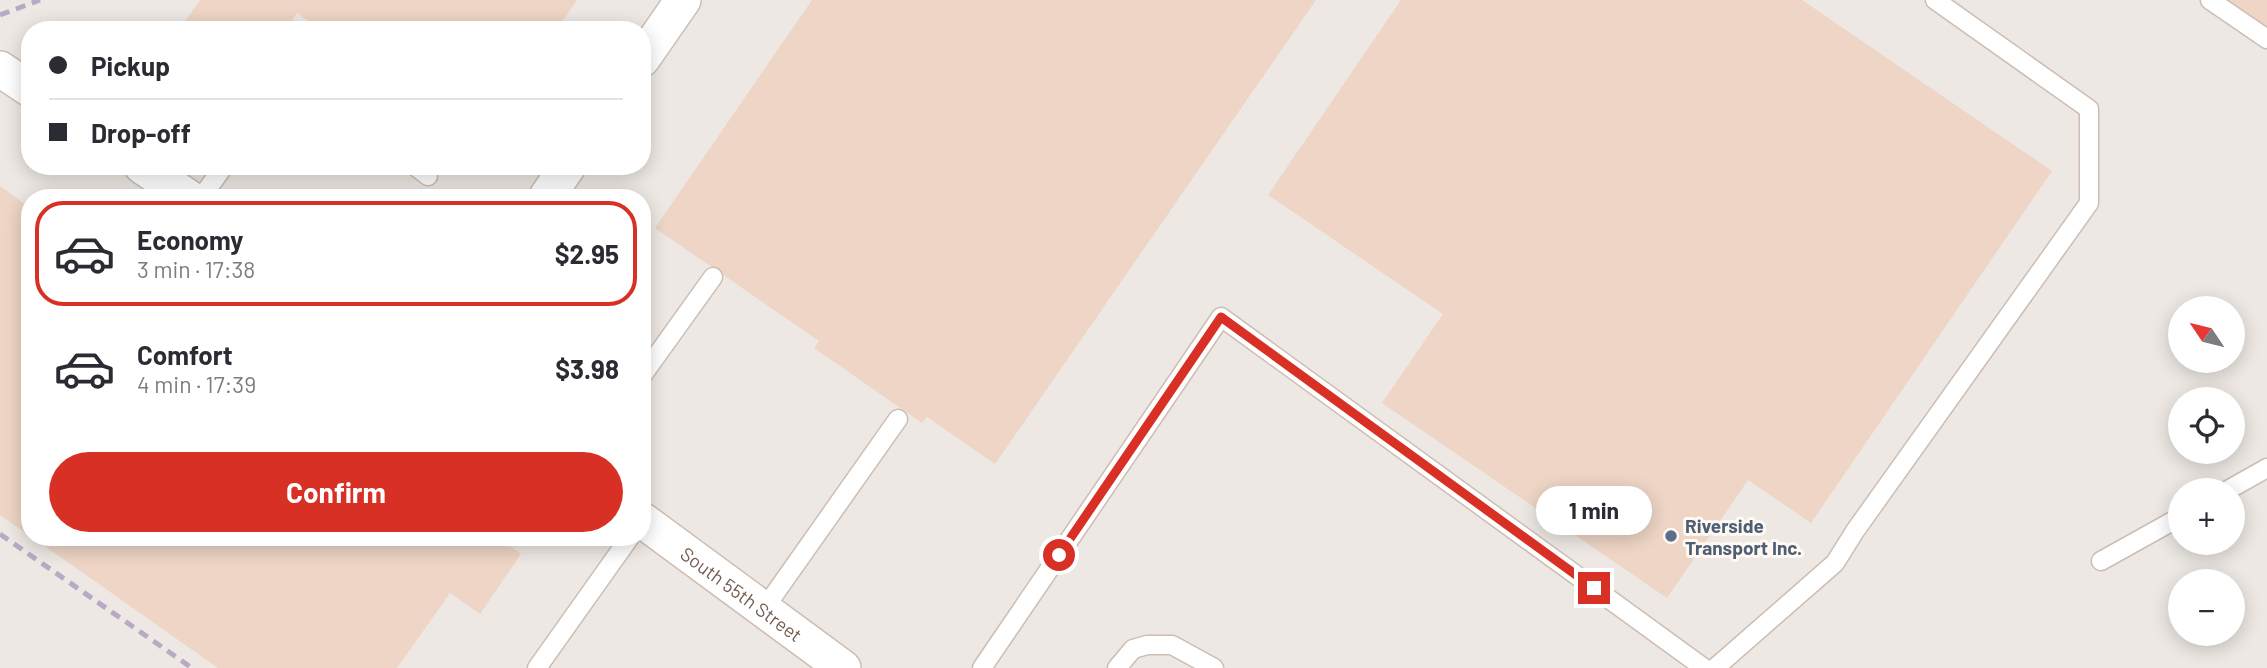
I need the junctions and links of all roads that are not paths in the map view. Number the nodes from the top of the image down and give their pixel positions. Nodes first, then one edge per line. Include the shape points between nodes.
1 (683, 0) edge
2 (1935, 0) edge
3 (2210, 0) edge
4 (2267, 39) edge
5 (651, 46) edge
6 (0, 69) edge
7 (21, 83) edge
8 (155, 175) edge
9 (176, 189) edge
10 (713, 277) dead end
11 (651, 363) edge
12 (898, 419) dead end
13 (2267, 468) edge
14 (2245, 480) edge
15 (2168, 524) edge
16 (651, 527) edge
17 (624, 546) edge
18 (2101, 561) dead end
19 (764, 609) junction
20 (834, 665) edge
21 (537, 668) edge
22 (982, 668) edge
23 (1117, 668) edge
24 (1214, 668) edge
25 (1704, 668) edge
26 (1715, 668) edge

1 - 5 street
2 - 26 lane via 2089,109 2089,203 1835,563
3 - 4 lane
6 - 7 street
8 - 9 street
10 - 11 lane
12 - 19 lane
13 - 14 lane
15 - 18 lane
16 - 19 street, South 55th Street
17 - 21 lane
19 - 20 street, South 55th Street
22 - 25 lane via 1221,317
23 - 24 lane via 1132,649 1147,645 1172,645

